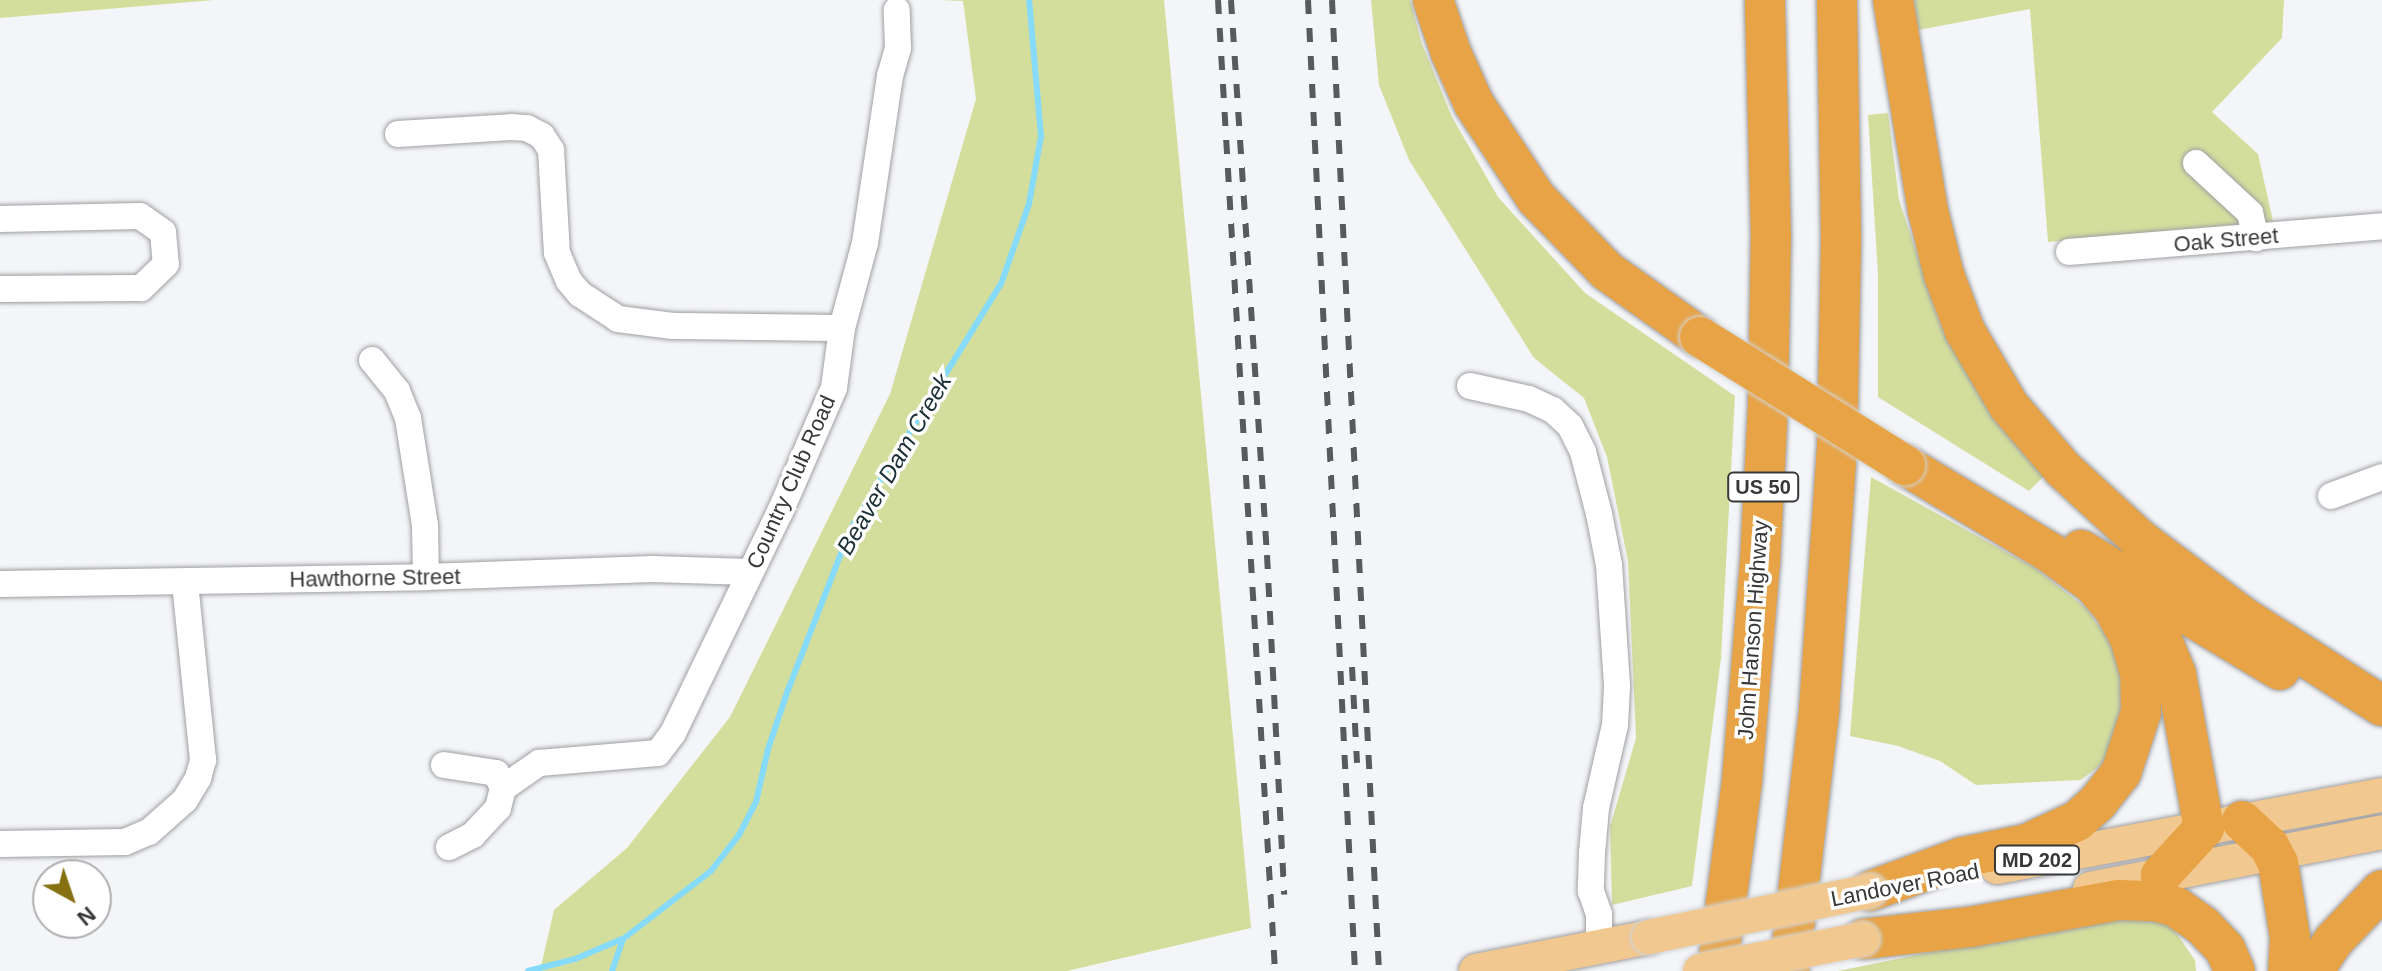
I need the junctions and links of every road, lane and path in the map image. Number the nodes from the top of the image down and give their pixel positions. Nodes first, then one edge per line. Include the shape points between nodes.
1 (1433, 0) edge
2 (1457, 0) edge
3 (1765, 0) edge
4 (1837, 0) edge
5 (1893, 0) edge
6 (897, 10) dead end
7 (398, 134) dead end
8 (2196, 163) dead end
9 (0, 219) edge
10 (2382, 226) edge
11 (2256, 238) junction
12 (2069, 252) dead end
13 (0, 289) edge
14 (1701, 326) junction
15 (842, 328) junction
16 (372, 360) dead end
17 (1470, 386) dead end
18 (1905, 452) junction
19 (2382, 477) edge
20 (2331, 496) dead end
21 (750, 572) junction
22 (2122, 576) junction
23 (426, 577) junction
24 (185, 582) junction
25 (0, 584) edge
26 (2382, 706) edge
27 (2382, 715) edge
28 (444, 765) dead end
29 (503, 788) junction
30 (2382, 795) edge
31 (2223, 825) junction
32 (2382, 832) edge
33 (0, 844) edge
34 (449, 847) dead end
35 (2273, 853) junction
36 (2161, 875) junction
37 (1801, 880) junction
38 (2382, 890) edge
39 (1870, 891) junction
40 (1863, 939) junction
41 (1599, 946) junction
42 (1476, 971) edge
43 (1700, 971) edge
44 (1717, 971) edge
45 (1789, 971) edge
46 (1805, 971) edge
47 (2235, 971) edge
48 (2288, 971) edge
49 (2313, 971) edge

1 - 14 highway via 1474,104 1536,198 1607,271
2 - 14 highway via 1492,89 1561,192
3 - 44 highway, John Hanson Highway / US 50 via 1771,237 1768,404 1743,765
4 - 37 highway via 1837,449 1825,643
5 - 26 highway via 1926,200 1944,275 1965,331 2009,406 2063,469 2139,539 2243,617
6 - 15 street, Country Club Road via 898,48 865,243
7 - 15 street via 511,127 542,136 551,150 557,253 580,294 618,319 673,326
8 - 11 street via 2250,213
9 - 13 street via 140,216 163,232 166,264 141,288
10 - 11 street, Oak Street
11 - 12 street, Oak Street
14 - 18 highway, bridge
15 - 21 street, Country Club Road via 834,388
16 - 23 street via 397,391 408,418 425,525
17 - 41 street via 1529,399 1553,410 1570,426 1583,452 1599,514 1609,565 1617,687 1592,853
18 - 22 highway
18 - 39 highway via 2094,585 2130,638 2140,673 2141,712 2121,773 2077,821 2027,844 1963,857
19 - 20 street
21 - 23 street, Hawthorne Street via 652,569
21 - 29 street, Country Club Road via 673,733 658,753 539,763
22 - 27 highway via 2311,688
22 - 31 highway via 2152,616 2170,655
23 - 24 street, Hawthorne Street
24 - 25 street, Hawthorne Street
24 - 33 street via 203,760 185,800 149,832 125,842
28 - 29 street via 496,773
29 - 34 street via 498,808 473,835
30 - 31 main road, Landover Road / MD 202
31 - 35 highway
31 - 36 highway
31 - 39 main road, Landover Road / MD 202
32 - 35 main road, Landover Road / MD 202
35 - 36 main road, Landover Road / MD 202
35 - 48 highway via 2287,909
36 - 40 main road, Landover Road / MD 202 via 1968,911
37 - 45 highway
37 - 46 highway
38 - 49 highway via 2334,940
39 - 41 main road, Landover Road / MD 202, bridge
40 - 43 main road, Landover Road / MD 202, bridge
40 - 47 highway via 1970,927 2119,900 2156,901 2176,907 2203,926 2225,949
41 - 42 main road, Landover Road / MD 202

